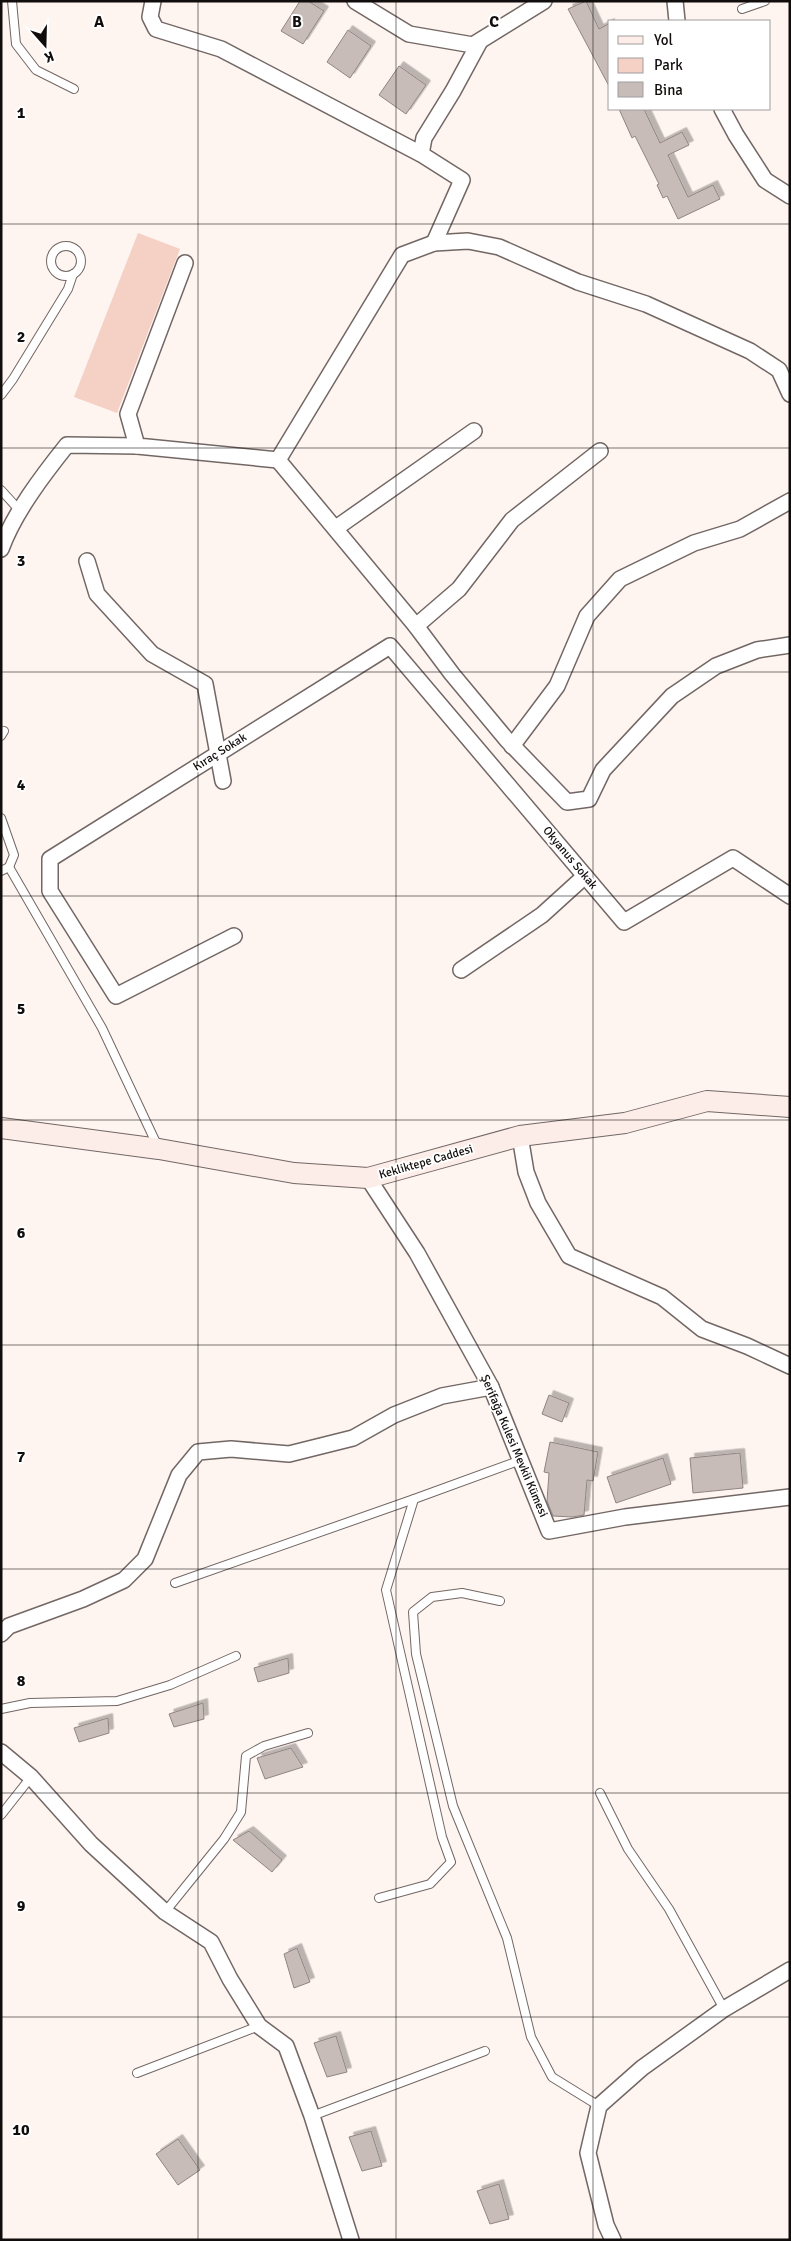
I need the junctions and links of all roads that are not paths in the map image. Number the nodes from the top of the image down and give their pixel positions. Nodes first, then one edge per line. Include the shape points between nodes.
1 (12, 1) edge
2 (153, 1) edge
3 (355, 1) edge
4 (544, 1) edge
5 (675, 1) edge
6 (765, 1) edge
7 (742, 9) dead end
8 (677, 20) edge
9 (479, 43) junction
10 (74, 89) dead end
11 (723, 110) edge
12 (421, 154) junction
13 (790, 196) edge
14 (434, 243) junction
15 (185, 263) dead end
16 (73, 274) junction
17 (790, 394) edge
18 (1, 395) edge
19 (474, 431) dead end
20 (137, 446) junction
21 (600, 451) dead end
22 (278, 460) junction
23 (1, 490) edge
24 (790, 501) edge
25 (21, 512) junction
26 (336, 528) junction
27 (1, 549) edge
28 (86, 561) dead end
29 (416, 626) junction
30 (790, 645) edge
31 (390, 646) joint
32 (512, 746) junction
33 (219, 753) junction
34 (223, 781) dead end
35 (1, 818) edge
36 (9, 867) junction
37 (1, 871) edge
38 (585, 876) junction
39 (790, 896) edge
40 (234, 936) dead end
41 (461, 970) dead end
42 (790, 1107) edge
43 (1, 1128) edge
44 (520, 1136) junction
45 (159, 1149) junction
46 (368, 1178) junction
47 (790, 1366) edge
48 (492, 1387) junction
49 (520, 1460) junction
50 (790, 1497) edge
51 (414, 1499) junction
52 (175, 1583) dead end
53 (500, 1601) dead end
54 (1, 1634) edge
55 (236, 1656) dead end
56 (1, 1709) edge
57 (308, 1733) dead end
58 (1, 1752) edge
59 (31, 1777) junction
60 (600, 1793) dead end
61 (1, 1815) edge
62 (379, 1898) dead end
63 (165, 1912) junction
64 (790, 1970) edge
65 (724, 2009) junction
66 (259, 2026) junction
67 (485, 2052) dead end
68 (137, 2073) dead end
69 (599, 2106) junction
70 (312, 2116) junction
71 (351, 2240) edge
72 (614, 2240) edge

1 - 10 lane via 16,44 36,70
2 - 12 street via 150,17 156,29 222,49
3 - 9 street via 409,34 473,45
4 - 9 street
5 - 8 street
6 - 7 lane
9 - 12 street via 424,138
11 - 13 street via 765,180
12 - 14 street via 462,180
14 - 17 street via 468,241 499,247 578,282 646,304 750,351 779,370
14 - 22 street via 402,255
15 - 20 street via 128,414
16 - 16 lane via 61,275 52,267 51,255 59,247 69,246 79,253 80,265
16 - 18 lane via 68,289
19 - 26 street
20 - 22 street
20 - 25 street via 67,445 42,476
21 - 29 street via 512,520 459,588
22 - 26 street
23 - 25 lane
24 - 32 street via 740,529 694,543 620,580 587,616 557,686
25 - 27 street
26 - 29 street
28 - 33 street via 97,594 152,654 205,684
29 - 32 street
30 - 32 street via 757,650 716,666 672,696 603,770 589,799 567,802
31 - 33 street, Kıraç Sokak
31 - 38 street, Okyanus Sokak
33 - 34 street
33 - 40 street, Kıraç Sokak via 50,859 50,891 116,996
35 - 36 lane via 14,855
36 - 37 lane
36 - 45 lane via 102,1028
38 - 39 street, Okyanus Sokak via 624,922 733,858
38 - 41 street via 542,915
42 - 44 street, Kekliktepe Caddesi via 707,1102 625,1123
43 - 45 street, Kekliktepe Caddesi
44 - 46 street, Kekliktepe Caddesi
44 - 47 street via 526,1172 538,1203 569,1256 662,1297 702,1329
45 - 46 street, Kekliktepe Caddesi via 294,1173
46 - 48 street, Şerifağa Kulesi Mevkii Kümesi via 417,1253
48 - 49 street, Şerifağa Kulesi Mevkii Kümesi
48 - 54 street via 442,1396 394,1415 353,1438 289,1454 232,1449 198,1452 178,1475 145,1559 124,1580 9,1626
49 - 50 street, Şerifağa Kulesi Mevkii Kümesi via 549,1531 625,1516
49 - 51 lane
51 - 52 lane
51 - 62 lane via 386,1590 442,1837 451,1862 430,1884
53 - 69 lane via 462,1593 432,1597 413,1612 416,1654 453,1806 508,1938 531,2037 552,2077
55 - 56 lane via 170,1685 117,1701 30,1703
57 - 63 lane via 264,1746 246,1756 241,1812 224,1839
58 - 59 street
59 - 61 lane
59 - 63 street via 92,1844
60 - 65 lane via 628,1849 669,1909
63 - 66 street via 211,1942
64 - 65 street
65 - 69 street via 642,2068
66 - 68 lane
66 - 70 street via 286,2046
67 - 70 lane
69 - 72 street via 588,2153 606,2225
70 - 71 street

